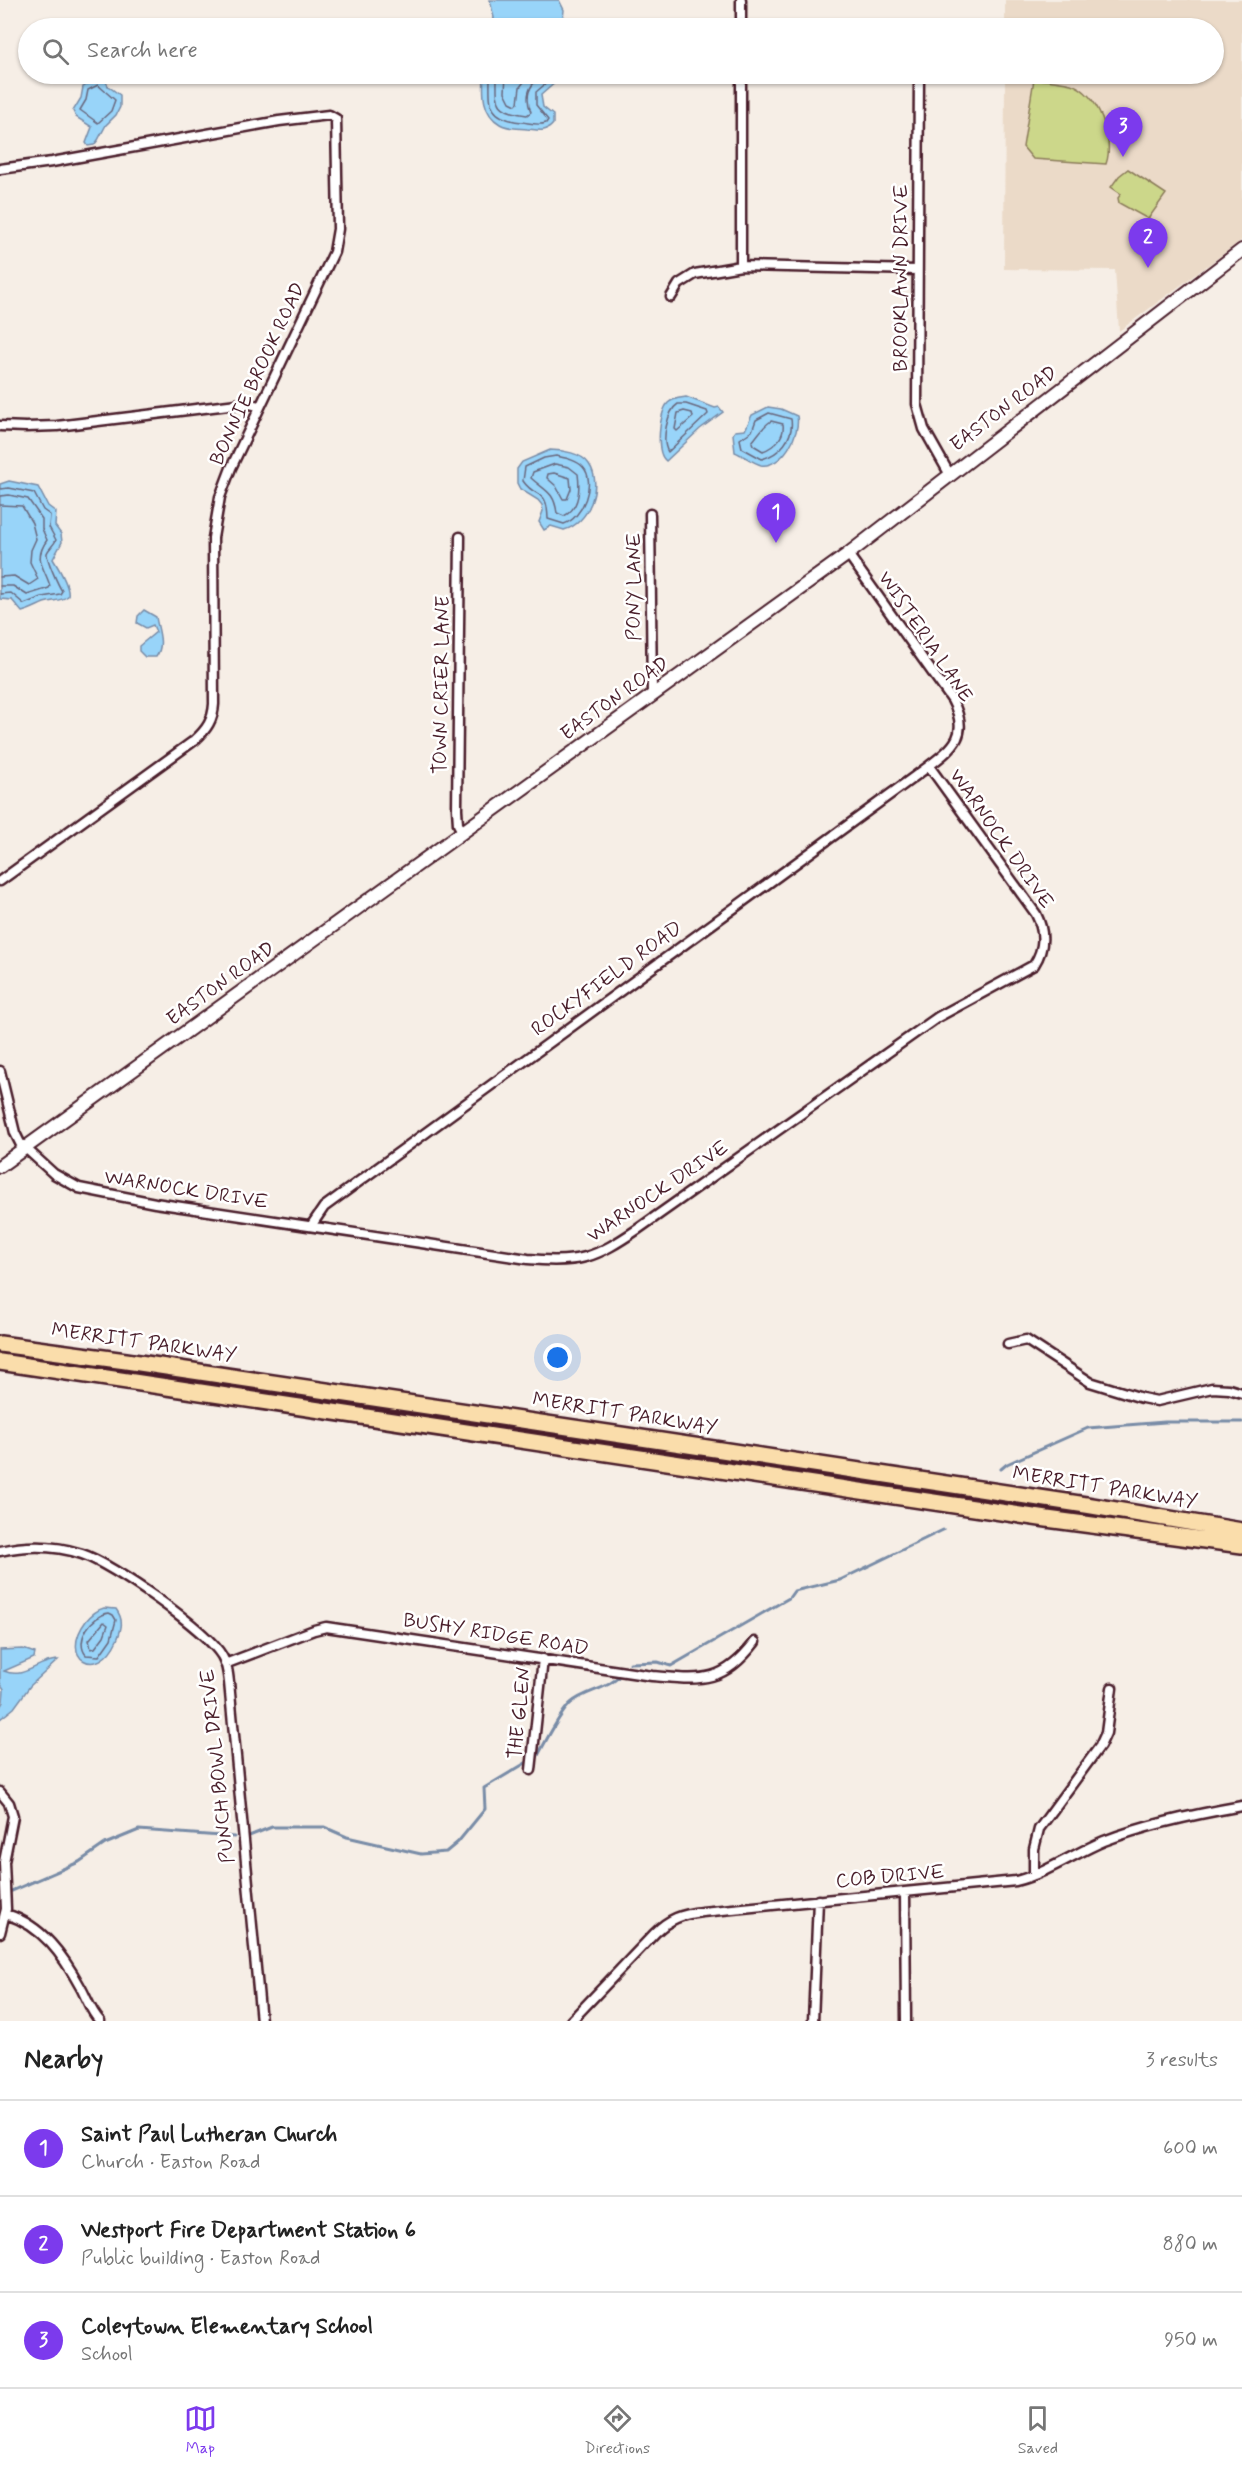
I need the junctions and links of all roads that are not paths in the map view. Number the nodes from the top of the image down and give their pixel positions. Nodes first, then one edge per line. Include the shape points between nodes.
1 (741, 0) edge
2 (741, 18) edge
3 (741, 84) edge
4 (918, 84) edge
5 (0, 169) edge
6 (1242, 250) edge
7 (741, 266) junction
8 (917, 270) junction
9 (671, 297) dead end
10 (259, 406) junction
11 (0, 426) edge
12 (950, 475) junction
13 (650, 514) dead end
14 (460, 540) dead end
15 (848, 554) junction
16 (652, 696) junction
17 (928, 766) junction
18 (463, 833) junction
19 (0, 881) edge
20 (0, 1071) edge
21 (26, 1148) junction
22 (0, 1167) edge
23 (311, 1226) junction
24 (0, 1344) edge
25 (1008, 1344) dead end
26 (0, 1362) edge
27 (1242, 1393) edge
28 (1242, 1531) edge
29 (1242, 1545) edge
30 (0, 1551) edge
31 (754, 1641) dead end
32 (543, 1659) junction
33 (225, 1664) junction
34 (1112, 1688) dead end
35 (531, 1768) dead end
36 (0, 1792) edge
37 (1242, 1806) edge
38 (1034, 1875) junction
39 (905, 1892) junction
40 (818, 1900) junction
41 (6, 1912) junction
42 (0, 1933) edge
43 (100, 2021) edge
44 (261, 2021) edge
45 (571, 2021) edge
46 (813, 2021) edge
47 (906, 2021) edge

1 - 2 street
3 - 7 street
4 - 8 street, BROOKLAWN DRIVE
5 - 10 street, BONNIE BROOK ROAD via 279,121 333,116 337,136 334,252
6 - 12 main road, EASTON ROAD
7 - 8 street
7 - 9 street via 695,274 679,284
8 - 12 street, BROOKLAWN DRIVE via 920,417
10 - 11 street via 245,403 57,426
10 - 19 street, BONNIE BROOK ROAD via 231,468 214,520 214,704 208,726 195,740
12 - 15 main road, EASTON ROAD
13 - 16 street, PONY LANE
14 - 18 street, TOWN CRIER LANE via 457,809
15 - 16 main road, EASTON ROAD
15 - 17 street, WISTERIA LANE via 959,713 957,738
16 - 18 main road, EASTON ROAD
17 - 23 street, ROCKYFIELD ROAD via 324,1207
17 - 23 street, WARNOCK DRIVE via 1036,914 1043,939 1041,955 1034,965 938,1017 657,1216 594,1256 545,1261
18 - 21 main road, EASTON ROAD
20 - 21 street via 15,1133
21 - 22 main road, EASTON ROAD
21 - 23 street, WARNOCK DRIVE via 66,1182 89,1191
24 - 28 highway, MERRITT PARKWAY
25 - 27 street via 1026,1340 1090,1382 1142,1398 1167,1400 1212,1389
26 - 29 highway, MERRITT PARKWAY via 1047,1520
30 - 33 street, PUNCH BOWL DRIVE via 53,1548 98,1560 200,1633 218,1650
31 - 32 street, BUSHY RIDGE ROAD via 727,1669 704,1679 652,1676
32 - 33 street, BUSHY RIDGE ROAD via 326,1628
32 - 35 street, THE GLEN
33 - 44 street, PUNCH BOWL DRIVE
34 - 38 street via 1100,1746 1037,1834
36 - 41 street via 13,1816 4,1862
37 - 38 street, COB DRIVE via 1115,1837
38 - 39 street, COB DRIVE via 1006,1883
39 - 40 street, COB DRIVE
39 - 47 street
40 - 45 street, COB DRIVE via 675,1918 648,1940
40 - 46 street
41 - 42 street
41 - 43 street via 21,1919 58,1950

